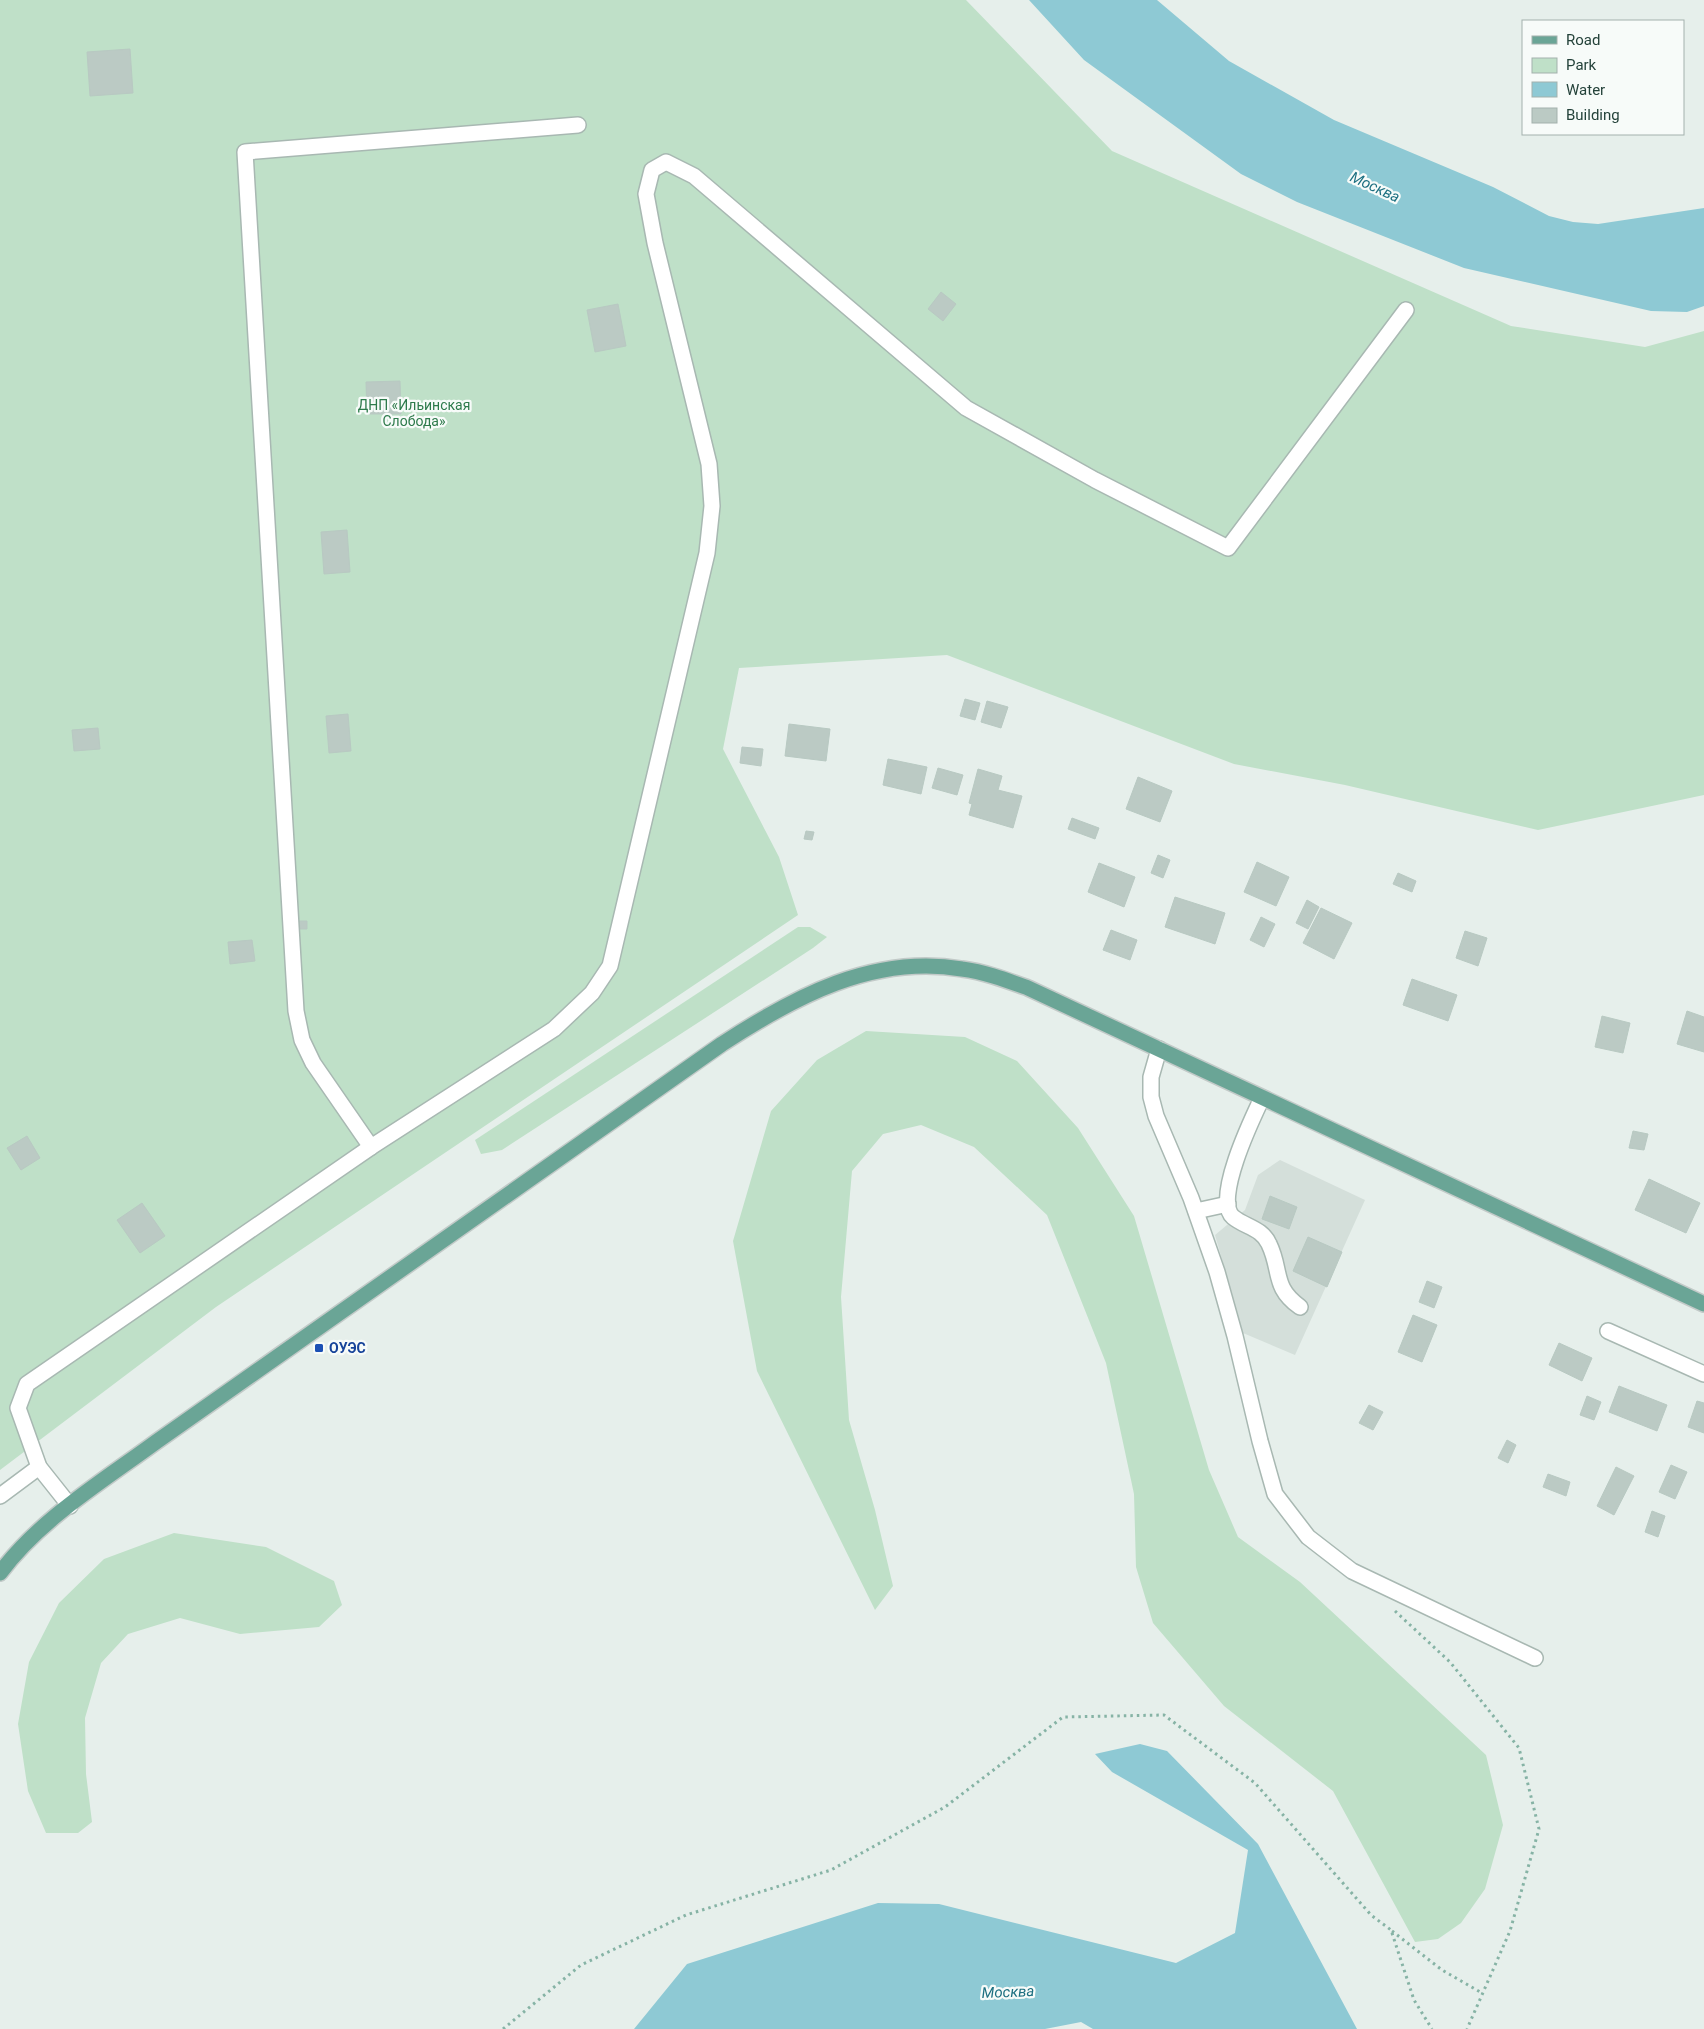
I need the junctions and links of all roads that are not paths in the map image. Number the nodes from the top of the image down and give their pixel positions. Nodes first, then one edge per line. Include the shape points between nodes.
1 (578, 125) dead end
2 (1406, 310) dead end
3 (1159, 1049) junction
4 (1262, 1098) junction
5 (372, 1147) junction
6 (1228, 1204) junction
7 (1196, 1211) junction
8 (1704, 1304) edge
9 (1300, 1307) dead end
10 (1608, 1331) dead end
11 (1704, 1374) edge
12 (40, 1467) junction
13 (0, 1496) edge
14 (70, 1506) junction
15 (0, 1573) edge
16 (1535, 1658) dead end

1 - 5 street via 245,152 296,1011 302,1040 313,1063
2 - 5 street via 1228,548 1095,480 966,408 694,176 666,162 652,170 646,194 709,464 712,506 707,553 610,966 592,993 554,1029
3 - 4 main road
3 - 7 street via 1151,1077 1153,1106
3 - 14 main road via 1037,992 991,975 963,969 888,968 816,990 756,1022 600,1128
4 - 6 street via 1241,1145 1226,1194
4 - 8 main road
5 - 12 street via 27,1384 18,1408
6 - 7 street
6 - 9 street via 1232,1216 1259,1231 1268,1241 1282,1288 1287,1298
7 - 16 street via 1235,1336 1275,1494 1296,1524 1323,1550 1352,1571
10 - 11 street
12 - 13 street
12 - 14 street
14 - 15 main road via 23,1547

